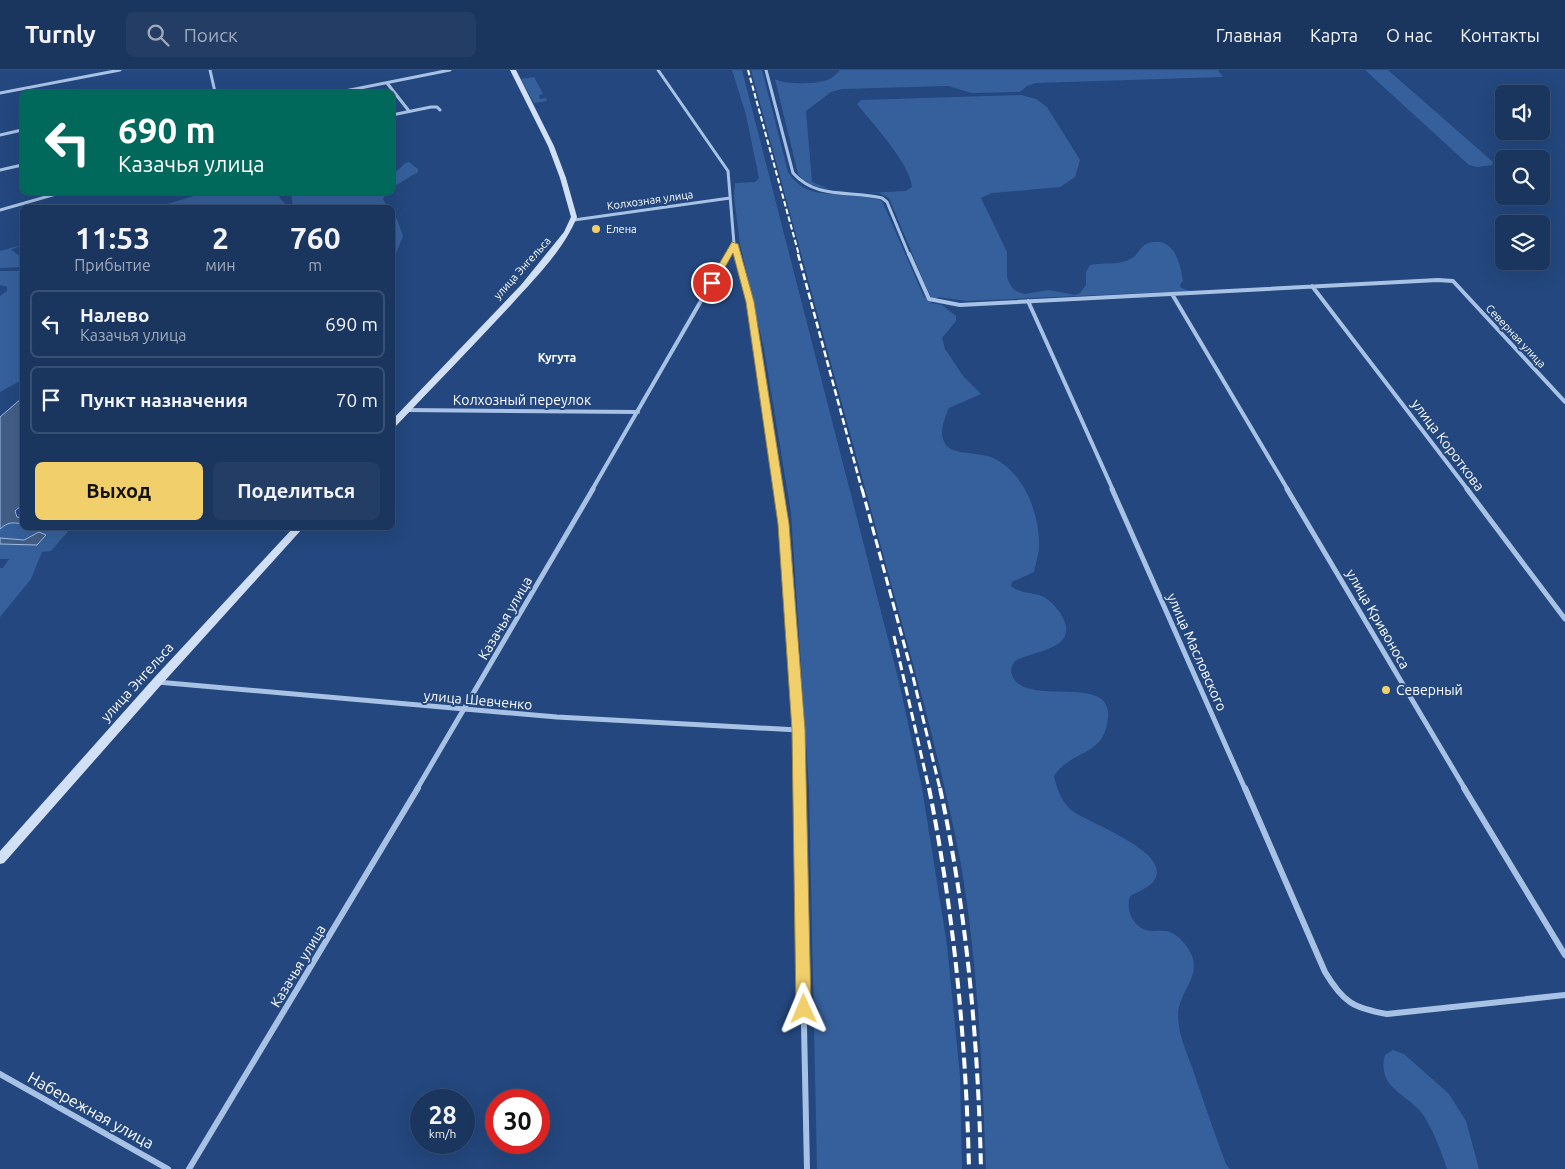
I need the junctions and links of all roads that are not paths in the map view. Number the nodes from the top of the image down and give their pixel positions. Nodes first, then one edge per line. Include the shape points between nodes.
1 (120, 70) edge
2 (210, 70) edge
3 (450, 70) edge
4 (513, 70) edge
5 (658, 70) edge
6 (766, 70) edge
7 (387, 83) junction
8 (214, 90) edge
9 (350, 90) edge
10 (392, 90) edge
11 (0, 93) edge
12 (395, 94) edge
13 (440, 110) dead end
14 (409, 112) junction
15 (395, 114) edge
16 (20, 130) edge
17 (0, 135) edge
18 (20, 165) edge
19 (0, 170) edge
20 (52, 195) edge
21 (730, 198) junction
22 (0, 210) edge
23 (574, 220) junction
24 (734, 244) junction
25 (1312, 286) junction
26 (1172, 294) junction
27 (1028, 301) junction
28 (1565, 402) edge
29 (406, 410) junction
30 (638, 412) junction
31 (395, 422) edge
32 (296, 530) edge
33 (1565, 620) edge
34 (156, 682) junction
35 (465, 710) junction
36 (798, 730) junction
37 (0, 859) edge
38 (1565, 955) edge
39 (1565, 996) edge
40 (0, 1074) edge
41 (168, 1169) edge
42 (189, 1169) edge
43 (807, 1169) edge

1 - 11 street
2 - 8 street
3 - 7 street
4 - 23 street via 557,158
5 - 21 street via 724,163 730,176
6 - 27 street via 793,173 798,181 814,189 882,198 929,298 960,305
7 - 9 street
7 - 10 street
12 - 14 street
13 - 14 street via 434,107
14 - 15 street
16 - 17 street
18 - 19 street
20 - 22 street
21 - 23 street, Колхозная улица
21 - 24 street
23 - 29 street, улица Энгельса via 568,233 539,269
24 - 30 street, Казачья улица
24 - 36 street via 750,302 778,480
25 - 26 street
25 - 28 street, Северная улица via 1453,281
25 - 33 street, улица Короткова
26 - 27 street
26 - 38 street, улица Кривоноса
27 - 39 street, улица Масловского via 1325,972 1337,992 1353,1004 1376,1013 1398,1014
29 - 30 street, Колхозный переулок
29 - 31 street, улица Энгельса
30 - 35 street, Казачья улица
32 - 34 street, улица Энгельса
34 - 35 street, улица Шевченко
34 - 37 street, улица Энгельса
35 - 36 street, улица Шевченко via 668,725
35 - 42 street, Казачья улица
36 - 43 street
40 - 41 street, Набережная улица

